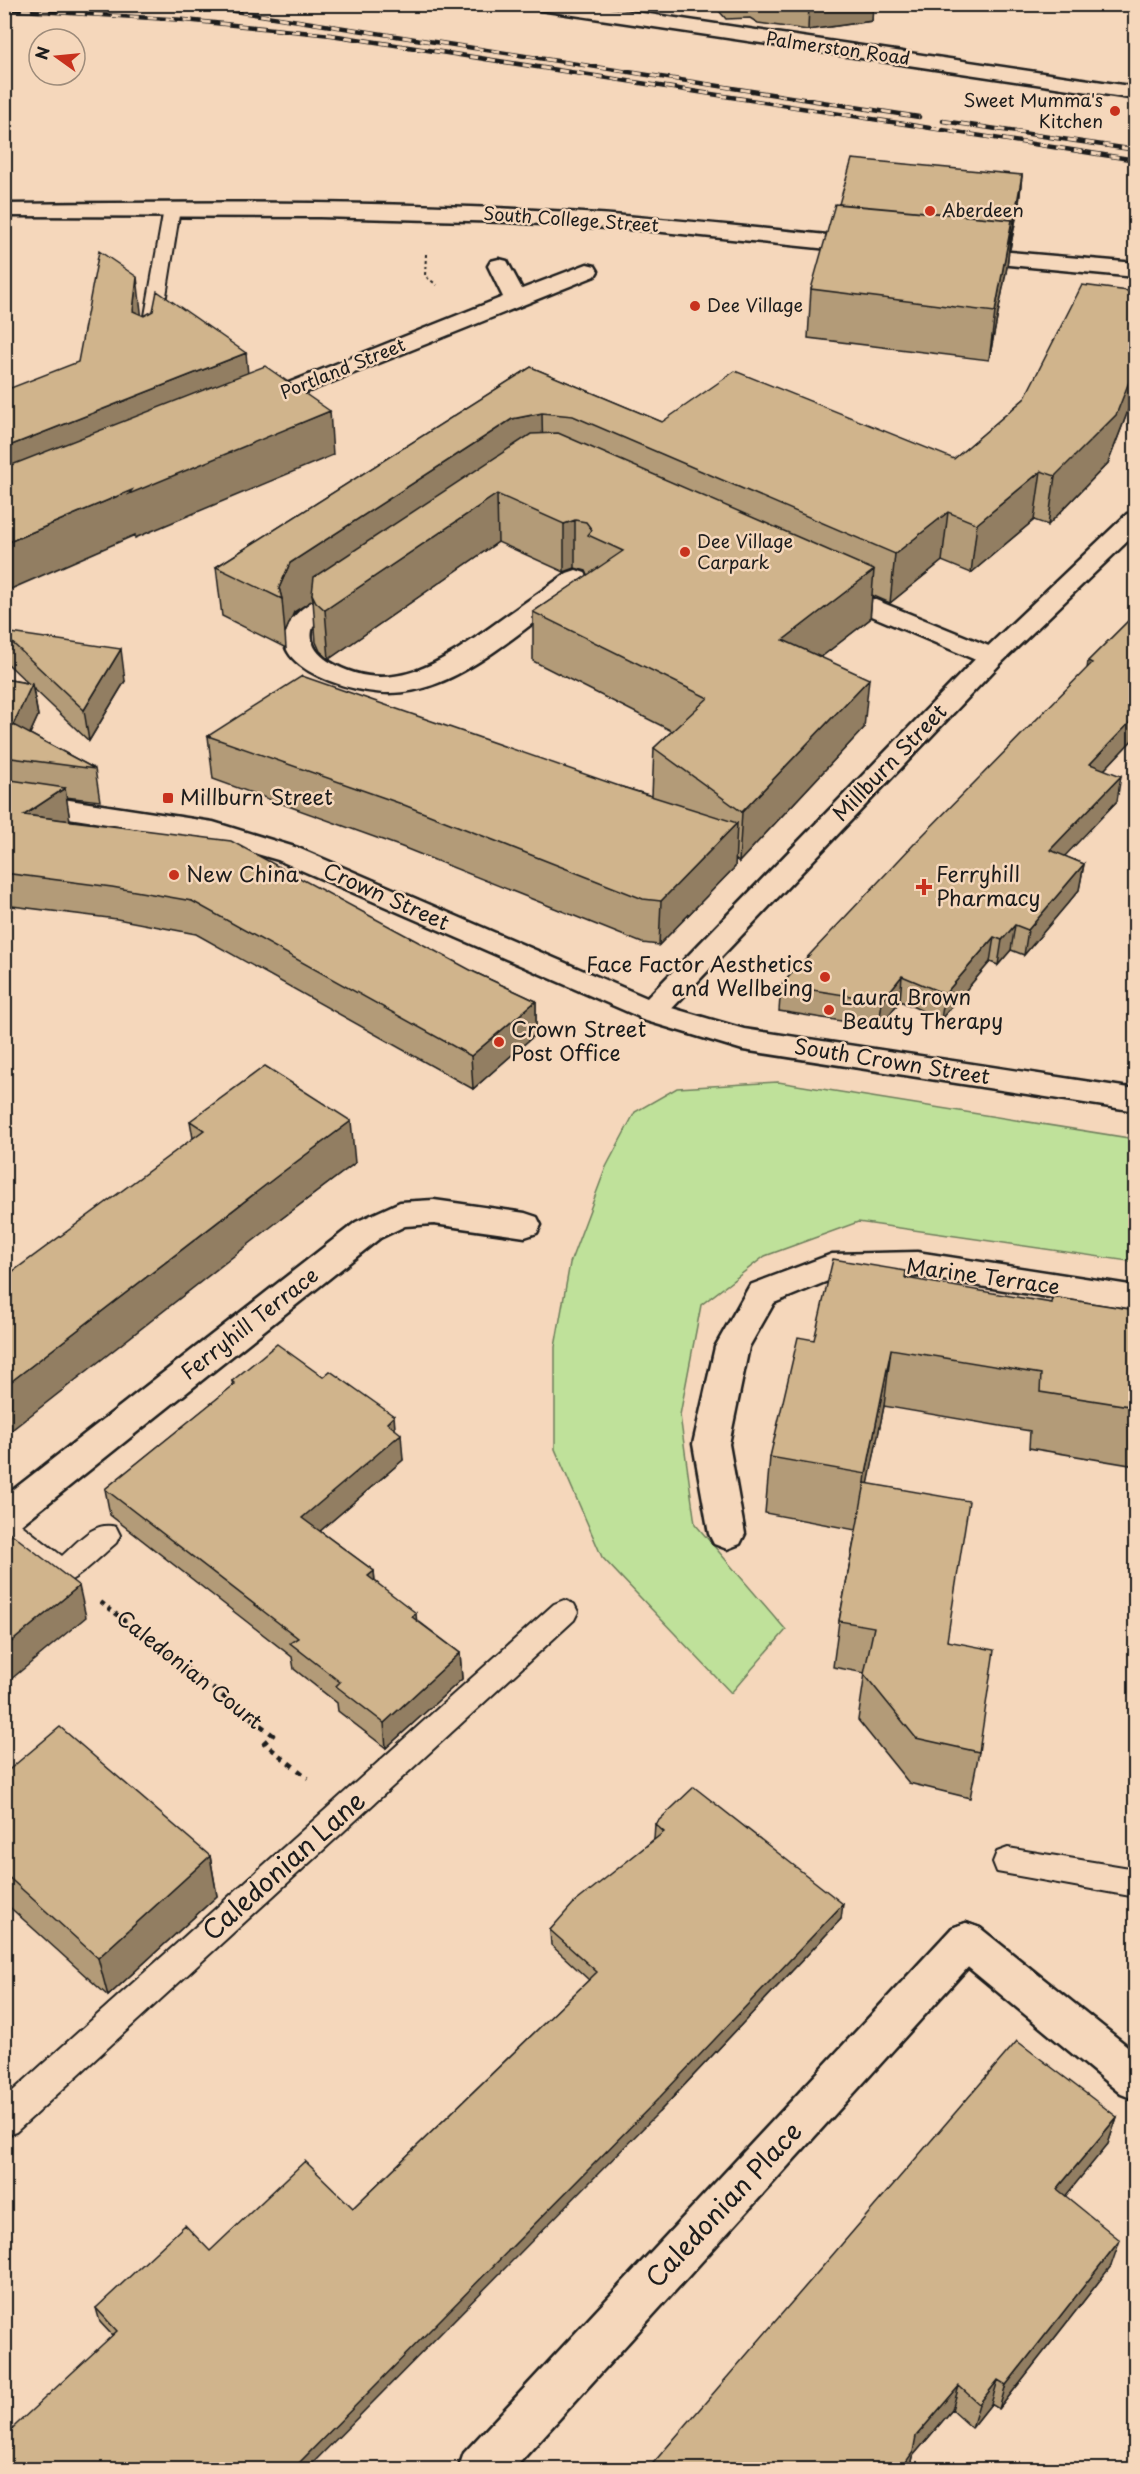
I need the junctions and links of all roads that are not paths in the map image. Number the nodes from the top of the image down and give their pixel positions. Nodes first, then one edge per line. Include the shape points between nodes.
1 (540, 4) edge
2 (638, 4) edge
3 (611, 16) junction
4 (1136, 93) edge
5 (172, 208) junction
6 (4, 210) edge
7 (886, 248) edge
8 (944, 253) edge
9 (499, 266) dead end
10 (1136, 270) edge
11 (587, 271) dead end
12 (514, 299) junction
13 (150, 340) edge
14 (234, 413) edge
15 (1136, 519) edge
16 (371, 575) edge
17 (576, 578) dead end
18 (806, 579) edge
19 (992, 657) junction
20 (4, 799) edge
21 (651, 1012) junction
22 (1136, 1100) edge
23 (525, 1225) dead end
24 (1136, 1299) edge
25 (4, 1518) edge
26 (4, 1527) edge
27 (727, 1534) dead end
28 (106, 1535) dead end
29 (564, 1612) dead end
30 (1008, 1862) dead end
31 (1136, 1883) edge
32 (1136, 2080) edge
33 (4, 2121) edge
34 (481, 2469) edge

1 - 3 street, Palmerston Road
2 - 3 street
3 - 4 street, Palmerston Road
5 - 6 street, South College Street
5 - 7 street, South College Street via 570,218
5 - 13 lane
8 - 10 street
9 - 12 street
11 - 12 street, Portland Street
12 - 14 street, Portland Street
15 - 19 street, Millburn Street
16 - 17 street via 304,620 297,633 299,648 322,670 374,684 402,684 432,677 454,666
18 - 19 street
19 - 21 street, Millburn Street
20 - 21 street, Crown Street via 213,831 288,854
21 - 22 street, South Crown Street via 743,1039
23 - 25 street, Ferryhill Terrace via 434,1212 399,1214 368,1230
24 - 27 street, Marine Terrace via 917,1264 832,1266 762,1294 732,1347 711,1444
26 - 28 lane via 62,1572
29 - 33 lane, Caledonian Lane
30 - 31 lane
32 - 34 street, Caledonian Place via 966,1941

